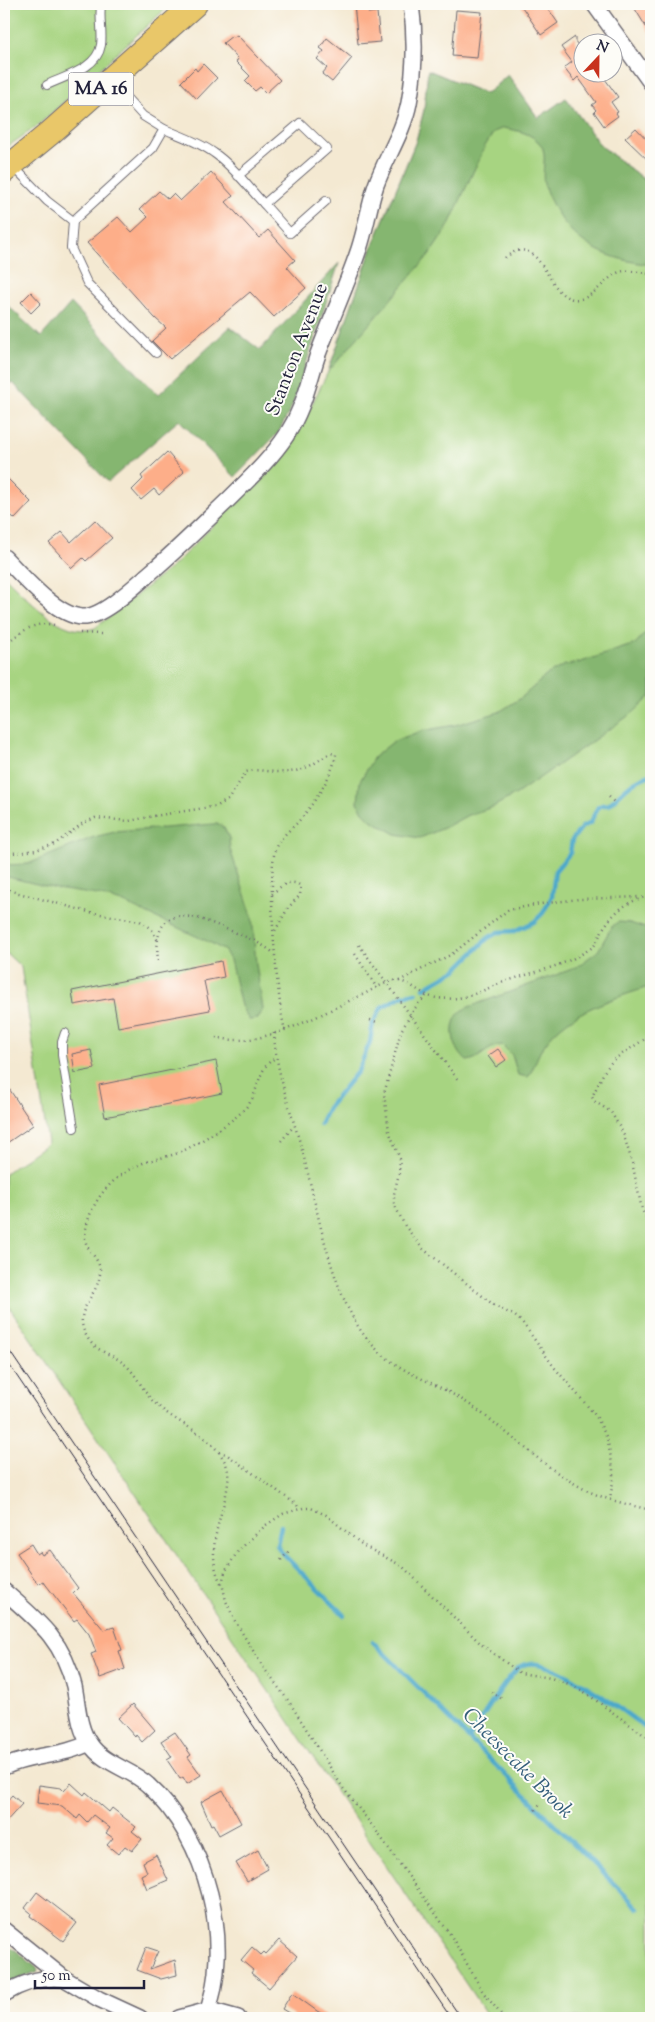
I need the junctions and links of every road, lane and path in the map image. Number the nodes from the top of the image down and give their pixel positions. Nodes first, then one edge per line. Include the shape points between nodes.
1 (103, 4) edge
2 (196, 4) edge
3 (411, 4) edge
4 (594, 4) edge
5 (110, 80) junction
6 (651, 83) edge
7 (46, 85) dead end
8 (164, 129) junction
9 (8, 168) edge
10 (238, 176) junction
11 (326, 201) dead end
12 (264, 204) junction
13 (73, 221) junction
14 (504, 258) dead end
15 (651, 274) edge
16 (156, 352) dead end
17 (4, 557) edge
18 (64, 628) dead end
19 (77, 632) dead end
20 (101, 634) dead end
21 (4, 645) edge
22 (609, 797) dead end
23 (615, 803) dead end
24 (4, 854) edge
25 (4, 889) edge
26 (272, 894) junction
27 (651, 896) edge
28 (645, 897) junction
29 (274, 932) junction
30 (158, 942) junction
31 (359, 945) dead end
32 (276, 954) junction
33 (355, 954) dead end
34 (158, 961) dead end
35 (399, 981) junction
36 (377, 988) junction
37 (426, 996) junction
38 (370, 1020) dead end
39 (377, 1022) dead end
40 (285, 1030) junction
41 (274, 1032) junction
42 (65, 1033) dead end
43 (651, 1035) edge
44 (216, 1037) dead end
45 (276, 1058) junction
46 (458, 1080) dead end
47 (294, 1126) junction
48 (74, 1128) dead end
49 (280, 1141) dead end
50 (646, 1217) dead end
51 (218, 1451) junction
52 (610, 1498) junction
53 (299, 1509) junction
54 (651, 1510) edge
55 (289, 1551) dead end
56 (281, 1560) dead end
57 (222, 1583) junction
58 (4, 1592) edge
59 (492, 1692) dead end
60 (502, 1699) dead end
61 (651, 1740) edge
62 (89, 1743) junction
63 (4, 1767) edge
64 (542, 1803) dead end
65 (536, 1810) dead end
66 (4, 1930) edge
67 (65, 1979) junction
68 (4, 1994) edge
69 (207, 2014) edge
70 (139, 2018) edge
71 (179, 2018) edge
72 (238, 2018) edge
73 (504, 2018) edge

1 - 7 lane via 99,19 101,44 97,57 84,68
2 - 5 main road, MA 16
3 - 17 street, Stanton Avenue via 415,58 405,119 376,185 358,250 327,330 306,397 281,443 174,553 92,615 74,616 60,609
4 - 6 street
5 - 8 lane via 143,116
5 - 9 main road, MA 16
8 - 10 lane via 213,152
8 - 13 lane via 153,148
9 - 13 lane
10 - 12 lane
10 - 12 lane via 300,123 327,149
11 - 12 lane via 290,233
13 - 16 lane via 71,248 87,283
14 - 15 path via 518,251 530,254 542,264 563,294 576,299 592,294 617,273
18 - 21 path via 46,624 32,626
19 - 20 path
22 - 23 path
24 - 26 path via 55,844 95,818 130,821 217,806 228,800 246,772 299,771 334,753 333,766 309,809 276,847 272,860
25 - 30 path via 89,912 140,921 151,928
26 - 29 path
26 - 29 path via 287,883 301,886 300,894
27 - 28 path
28 - 35 path via 553,902 508,910 459,949
28 - 37 path via 619,910 594,946 574,958 466,997
29 - 32 path
30 - 32 path via 159,931 165,923 182,915 197,917 259,942
30 - 34 path
31 - 46 path, bridge
32 - 40 path via 278,998
33 - 36 path
35 - 36 path
35 - 37 path via 408,983
36 - 40 path
37 - 52 path via 401,1031 384,1094 389,1131 400,1159 394,1194 397,1212 422,1248 496,1306 522,1322 554,1367 596,1416 607,1438 613,1468
38 - 39 path
40 - 41 path
41 - 44 path via 255,1038 226,1040
41 - 45 path
42 - 48 lane via 62,1055
43 - 50 path via 613,1060 592,1097 611,1112 623,1133
45 - 47 path
45 - 51 path via 266,1065 248,1105 223,1127 184,1150 136,1166 106,1188 94,1205 85,1238 100,1270 99,1280 82,1315 88,1339 126,1364 154,1403 193,1429
47 - 49 path
47 - 52 path via 339,1284 358,1327 372,1345 396,1366 460,1399 573,1482
51 - 53 path via 235,1460
51 - 57 path via 228,1468 229,1477 215,1541 215,1567
52 - 54 path
53 - 57 path via 283,1514 248,1540 225,1572
53 - 61 path via 319,1511 364,1546 402,1566 482,1645 520,1672 551,1678 584,1691
55 - 56 path
57 - 73 path via 235,1621 263,1667 290,1702 344,1788 450,1934 483,1992
58 - 62 street via 34,1616 58,1644 70,1670 82,1727
59 - 60 path
62 - 63 street via 76,1749 22,1759
62 - 69 street via 102,1756 154,1790 194,1849 216,1916 215,1976
64 - 65 path
66 - 67 street
67 - 68 street via 38,1980
67 - 70 street
69 - 71 street
69 - 72 street

